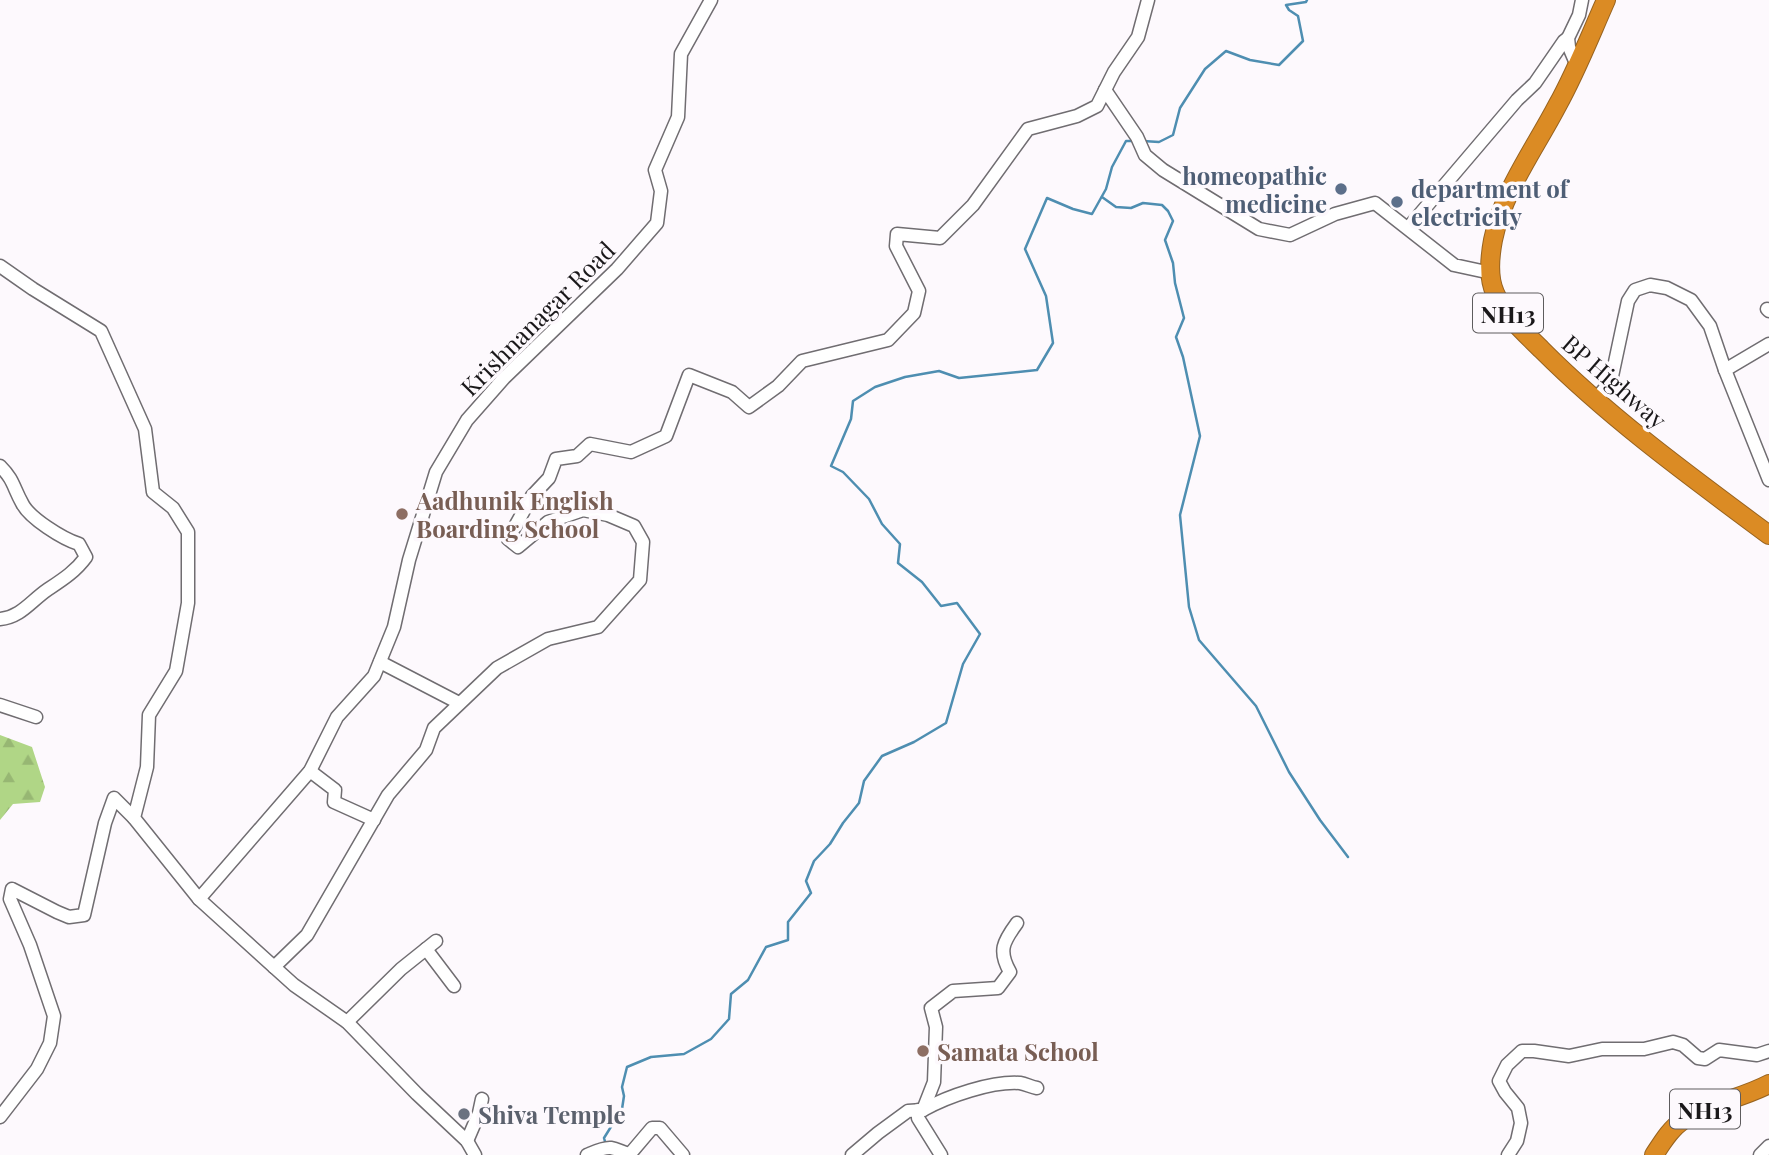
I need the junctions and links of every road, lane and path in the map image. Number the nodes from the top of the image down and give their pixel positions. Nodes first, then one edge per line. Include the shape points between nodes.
1 (711, 0) edge
2 (1148, 0) edge
3 (1582, 0) edge
4 (1606, 0) edge
5 (1568, 38) junction
6 (1578, 65) junction
7 (1105, 90) junction
8 (1408, 228) junction
9 (0, 266) edge
10 (1491, 273) junction
11 (1769, 344) edge
12 (1726, 370) junction
13 (1595, 400) junction
14 (0, 466) edge
15 (1769, 480) edge
16 (1769, 536) edge
17 (0, 619) edge
18 (380, 662) junction
19 (459, 703) junction
20 (0, 705) edge
21 (36, 717) dead end
22 (310, 771) junction
23 (134, 818) junction
24 (373, 820) junction
25 (199, 899) junction
26 (1017, 923) dead end
27 (274, 967) junction
28 (454, 986) dead end
29 (347, 1022) junction
30 (1769, 1051) edge
31 (1769, 1084) edge
32 (1037, 1088) dead end
33 (482, 1099) dead end
34 (920, 1110) junction
35 (0, 1117) edge
36 (1769, 1146) edge
37 (475, 1151) edge
38 (587, 1155) edge
39 (683, 1155) edge
40 (852, 1155) edge
41 (941, 1155) edge
42 (1508, 1155) edge
43 (1654, 1155) edge
44 (1760, 1155) edge

1 - 18 street, Krishnanagar Road via 681,54 678,117 655,170 661,191 657,223 467,420 436,472 394,627
2 - 7 street via 1138,37
3 - 5 street
4 - 6 highway, BP Highway / NH13
5 - 6 street
5 - 8 street via 1535,83
6 - 10 highway, BP Highway / NH13 via 1504,203 1491,251
7 - 8 street via 1145,155 1259,229 1290,235 1335,214 1375,203
7 - 19 street via 1097,106 1028,129 973,205 940,238 897,234 896,246 919,291 914,313 888,340 802,360 778,386 749,407 732,392 689,375 666,436 631,452 590,444 577,456 556,459 549,478 532,496 509,539 518,547 548,522 583,510 608,515 634,526 643,542 640,580 598,628 548,639 497,668
8 - 10 street via 1454,265
9 - 23 street via 101,331 145,429 153,492 173,508 188,532 188,603 176,671 149,715 147,767
10 - 13 highway, BP Highway / NH13 via 1494,292 1505,310
11 - 12 street
12 - 13 street via 1710,326 1691,300 1650,285 1635,290 1628,301 1611,381
12 - 15 street
13 - 16 highway, BP Highway / NH13
14 - 17 street via 30,514 79,544 86,557 31,605
18 - 19 street
18 - 22 street, Krishnanagar Road via 374,676 337,717
19 - 24 street via 434,729 426,750
20 - 21 street
22 - 24 street via 335,790 334,802
22 - 25 street, Krishnanagar Road
23 - 25 street
23 - 35 street via 114,798 84,915 57,912 12,889 10,899 54,1016 50,1043 37,1069
24 - 27 street via 306,935
25 - 27 street
26 - 34 street via 1002,950 1010,972 998,988 953,991 931,1008 936,1027 934,1082
27 - 29 street
28 - 29 street via 431,945
29 - 37 street
30 - 42 street via 1757,1055 1718,1050 1705,1059 1673,1042 1569,1056 1521,1051 1499,1081 1518,1108 1521,1123
31 - 43 highway, NH13 via 1681,1121
32 - 34 street via 1021,1083 981,1088
33 - 37 street
34 - 40 street via 908,1111
34 - 41 street via 918,1118
36 - 44 street
38 - 39 street via 609,1148 630,1154 652,1128 660,1128

